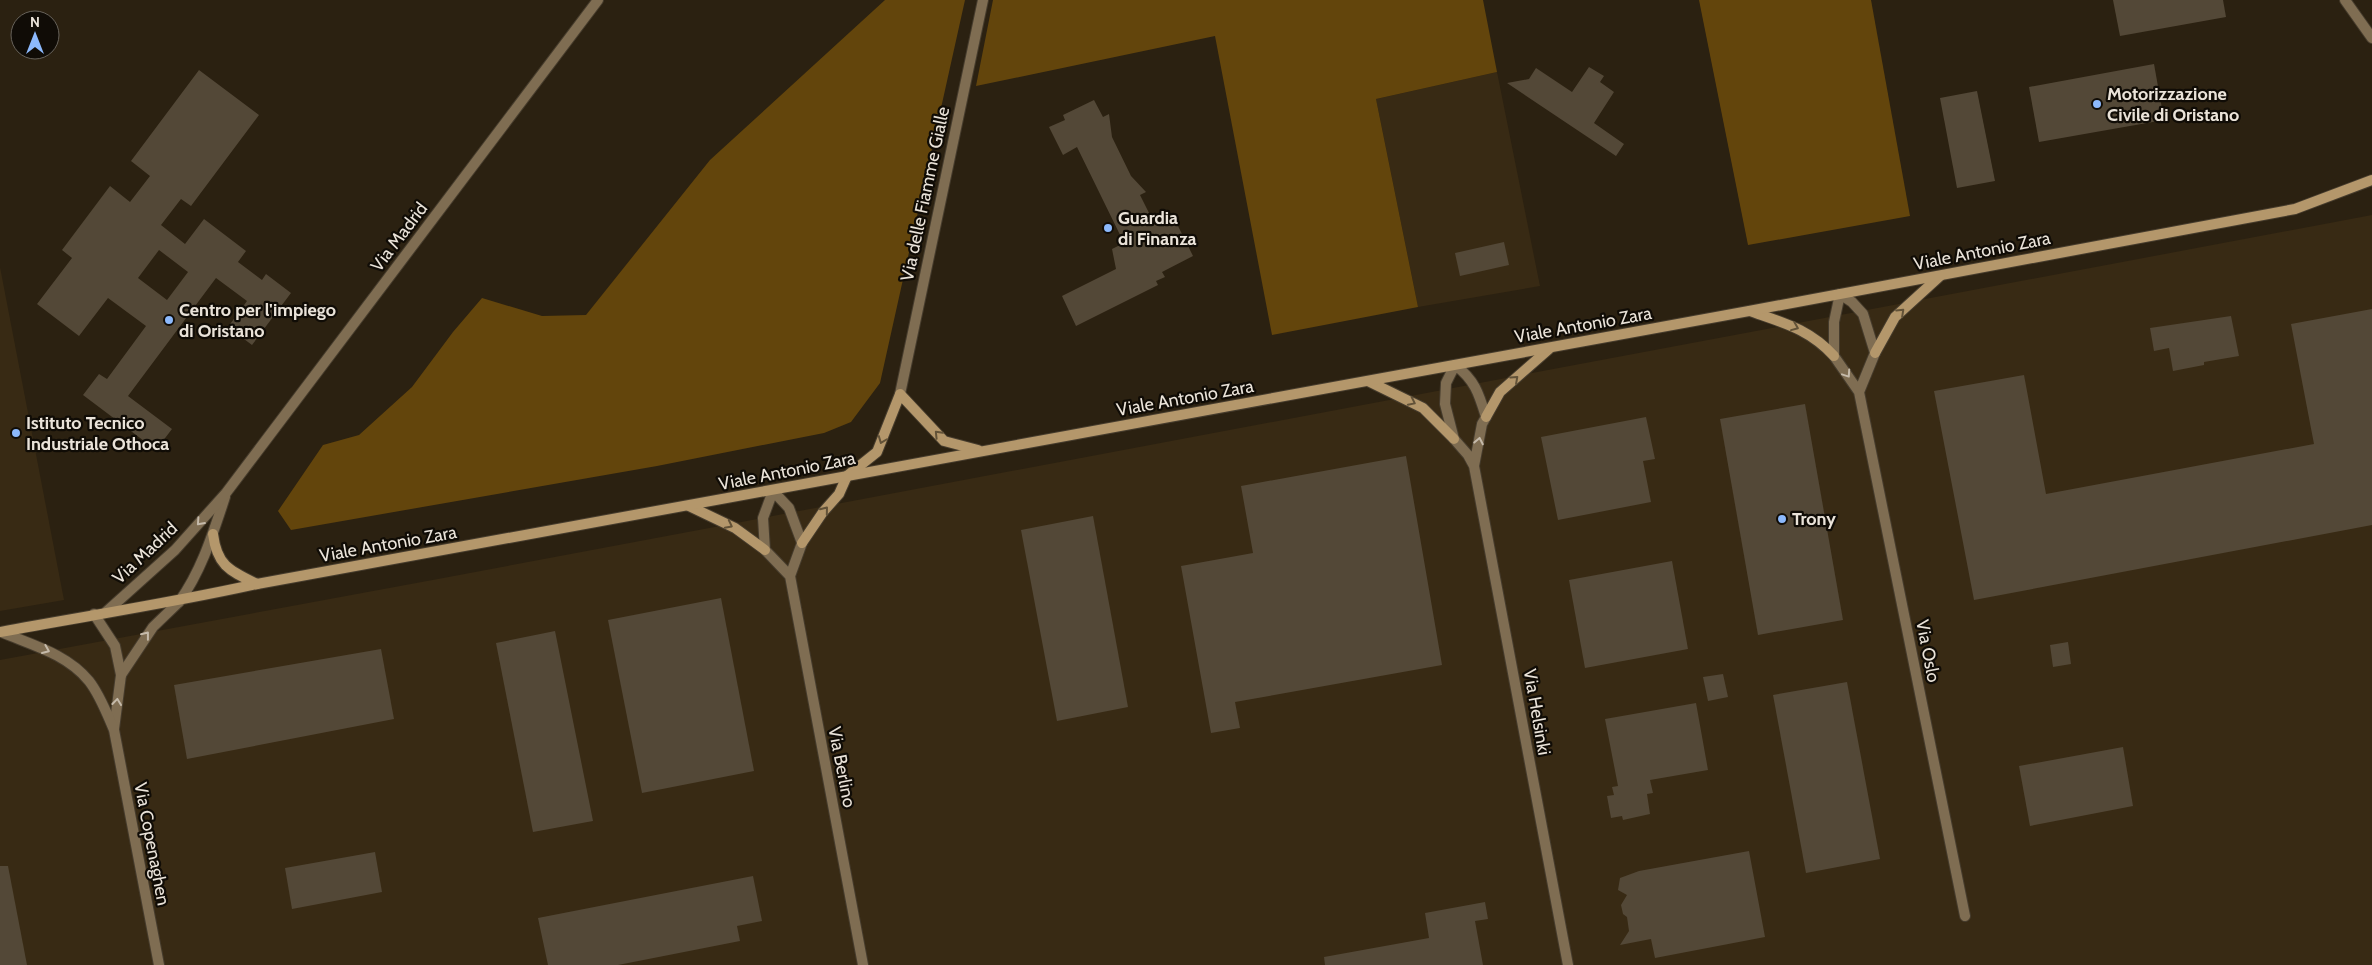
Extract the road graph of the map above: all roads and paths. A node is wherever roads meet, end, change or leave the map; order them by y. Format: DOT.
graph roads {
  1 [pos="598,0"];
  2 [pos="983,0"];
  3 [pos="2345,0"];
  4 [pos="2372,38"];
  5 [pos="2372,180"];
  6 [pos="1941,275"];
  7 [pos="1840,294"];
  8 [pos="1749,311"];
  9 [pos="1550,348"];
  10 [pos="1875,352"];
  11 [pos="1834,356"];
  12 [pos="1455,365"];
  13 [pos="1368,381"];
  14 [pos="1859,392"];
  15 [pos="900,394"];
  16 [pos="1486,417"];
  17 [pos="1454,439"];
  18 [pos="982,451"];
  19 [pos="1474,466"];
  20 [pos="847,476"];
  21 [pos="773,491"];
  22 [pos="226,493"];
  23 [pos="690,506"];
  24 [pos="213,534"];
  25 [pos="802,543"];
  26 [pos="765,550"];
  27 [pos="790,576"];
  28 [pos="257,584"];
  29 [pos="179,602"];
  30 [pos="106,612"];
  31 [pos="94,614"];
  32 [pos="1,632"];
  33 [pos="121,674"];
  34 [pos="114,730"];
  35 [pos="1965,916"];
  36 [pos="159,965"];
  37 [pos="863,965"];
  38 [pos="1568,965"];
  1 -- 22 [label="street, Via Madrid"];
  2 -- 15 [label="street, Via delle Fiamme Gialle"];
  3 -- 4 [label="street"];
  5 -- 6 [label="main road, Viale Antonio Zara"];
  6 -- 7 [label="main road, Viale Antonio Zara"];
  10 -- 6 [label="main road, one-way"];
  7 -- 8 [label="main road, Viale Antonio Zara"];
  7 -- 10 [label="street"];
  7 -- 11 [label="street"];
  8 -- 9 [label="main road, Viale Antonio Zara"];
  8 -- 11 [label="main road, one-way"];
  9 -- 12 [label="main road, Viale Antonio Zara"];
  16 -- 9 [label="main road, one-way"];
  10 -- 14 [label="street"];
  11 -- 14 [label="street, Via Oslo, one-way"];
  12 -- 13 [label="main road, Viale Antonio Zara"];
  12 -- 16 [label="street"];
  12 -- 17 [label="street, Via Helsinki"];
  13 -- 17 [label="main road, one-way"];
  13 -- 18 [label="main road, Viale Antonio Zara"];
  14 -- 35 [label="street, Via Oslo"];
  18 -- 15 [label="main road, one-way"];
  15 -- 20 [label="main road, one-way"];
  19 -- 16 [label="street, Via Helsinki, one-way"];
  17 -- 19 [label="street, Via Helsinki"];
  18 -- 20 [label="main road, Viale Antonio Zara"];
  19 -- 38 [label="street, Via Helsinki"];
  20 -- 21 [label="main road, Viale Antonio Zara"];
  25 -- 20 [label="main road, one-way"];
  21 -- 23 [label="main road, Viale Antonio Zara"];
  21 -- 25 [label="street"];
  21 -- 26 [label="street"];
  22 -- 24 [label="street, Via Madrid"];
  22 -- 30 [label="street, Via Madrid, one-way"];
  23 -- 26 [label="main road, one-way"];
  23 -- 28 [label="main road, Viale Antonio Zara"];
  24 -- 28 [label="main road"];
  24 -- 29 [label="street, Via Madrid"];
  25 -- 27 [label="street"];
  26 -- 27 [label="street"];
  27 -- 37 [label="street, Via Berlino"];
  28 -- 29 [label="main road, Viale Antonio Zara"];
  29 -- 30 [label="main road, Viale Antonio Zara"];
  33 -- 29 [label="street, Via Copenaghen, one-way"];
  30 -- 31 [label="main road, Viale Antonio Zara"];
  31 -- 32 [label="main road, Viale Antonio Zara"];
  31 -- 33 [label="street, Via Copenaghen"];
  32 -- 34 [label="street, Via Copenaghen, one-way"];
  34 -- 33 [label="street, Via Copenaghen, one-way"];
  34 -- 36 [label="street, Via Copenaghen"];
}
